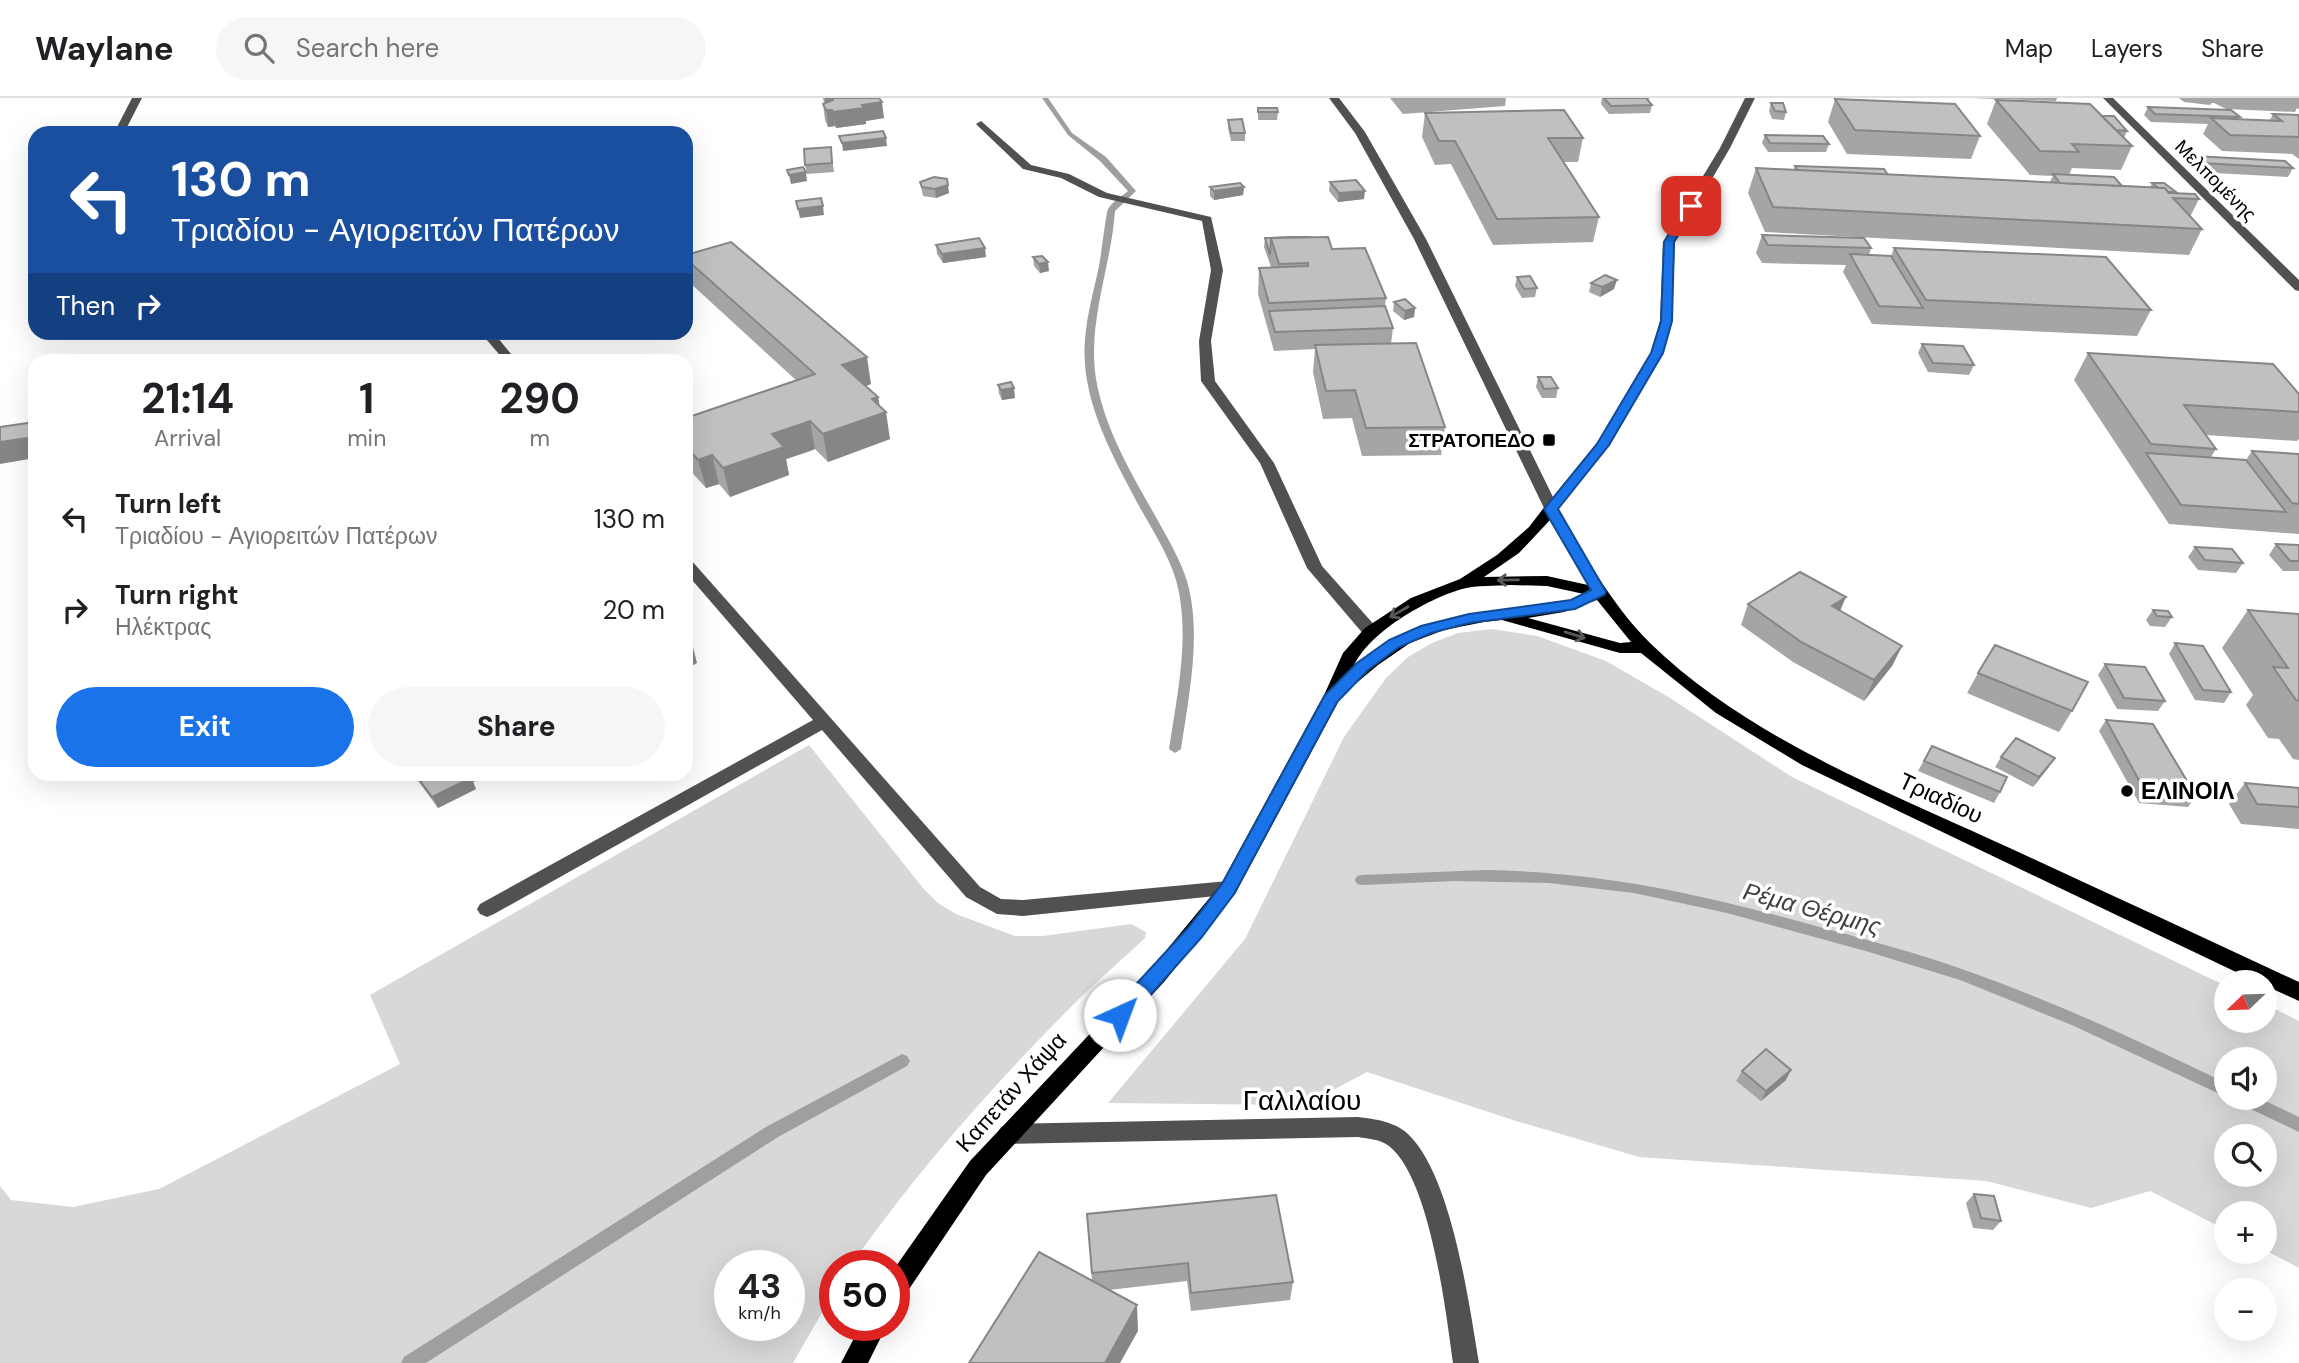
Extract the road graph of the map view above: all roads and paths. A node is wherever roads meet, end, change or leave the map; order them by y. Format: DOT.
graph roads {
  1 [pos="137,98"];
  2 [pos="1334,98"];
  3 [pos="1750,98"];
  4 [pos="2108,98"];
  5 [pos="981,124"];
  6 [pos="123,126"];
  7 [pos="2299,288"];
  8 [pos="493,340"];
  9 [pos="505,354"];
  10 [pos="1551,509"];
  11 [pos="693,571"];
  12 [pos="1460,584"];
  13 [pos="1599,592"];
  14 [pos="1485,617"];
  15 [pos="1371,632"];
  16 [pos="1645,647"];
  17 [pos="1335,693"];
  18 [pos="824,721"];
  19 [pos="1228,889"];
  20 [pos="487,909"];
  21 [pos="2299,992"];
  22 [pos="1009,1134"];
  23 [pos="910,1267"];
  24 [pos="866,1341"];
  25 [pos="854,1363"];
  26 [pos="1466,1363"];
  1 -- 6 [label="street"];
  2 -- 10 [label="street"];
  3 -- 10 [label="street"];
  4 -- 7 [label="street, Μελπομένης"];
  5 -- 15 [label="street"];
  8 -- 9 [label="street"];
  10 -- 12 [label="main road"];
  10 -- 13 [label="main road, Τριαδίου"];
  11 -- 18 [label="street"];
  13 -- 12 [label="main road, Καπετάν Χάψα, one-way"];
  12 -- 15 [label="main road, Καπετάν Χάψα, one-way"];
  13 -- 14 [label="main road, Καπετάν Χάψα"];
  13 -- 16 [label="main road, Τριαδίου"];
  14 -- 16 [label="main road, one-way"];
  14 -- 17 [label="main road, Καπετάν Χάψα"];
  15 -- 17 [label="main road, Καπετάν Χάψα"];
  16 -- 21 [label="main road, Τριαδίου"];
  17 -- 19 [label="main road, Καπετάν Χάψα"];
  18 -- 19 [label="street"];
  18 -- 20 [label="street"];
  19 -- 22 [label="main road, Καπετάν Χάψα"];
  22 -- 23 [label="main road, Καπετάν Χάψα"];
  22 -- 26 [label="street, Γαλιλαίου"];
  24 -- 25 [label="main road"];
}
